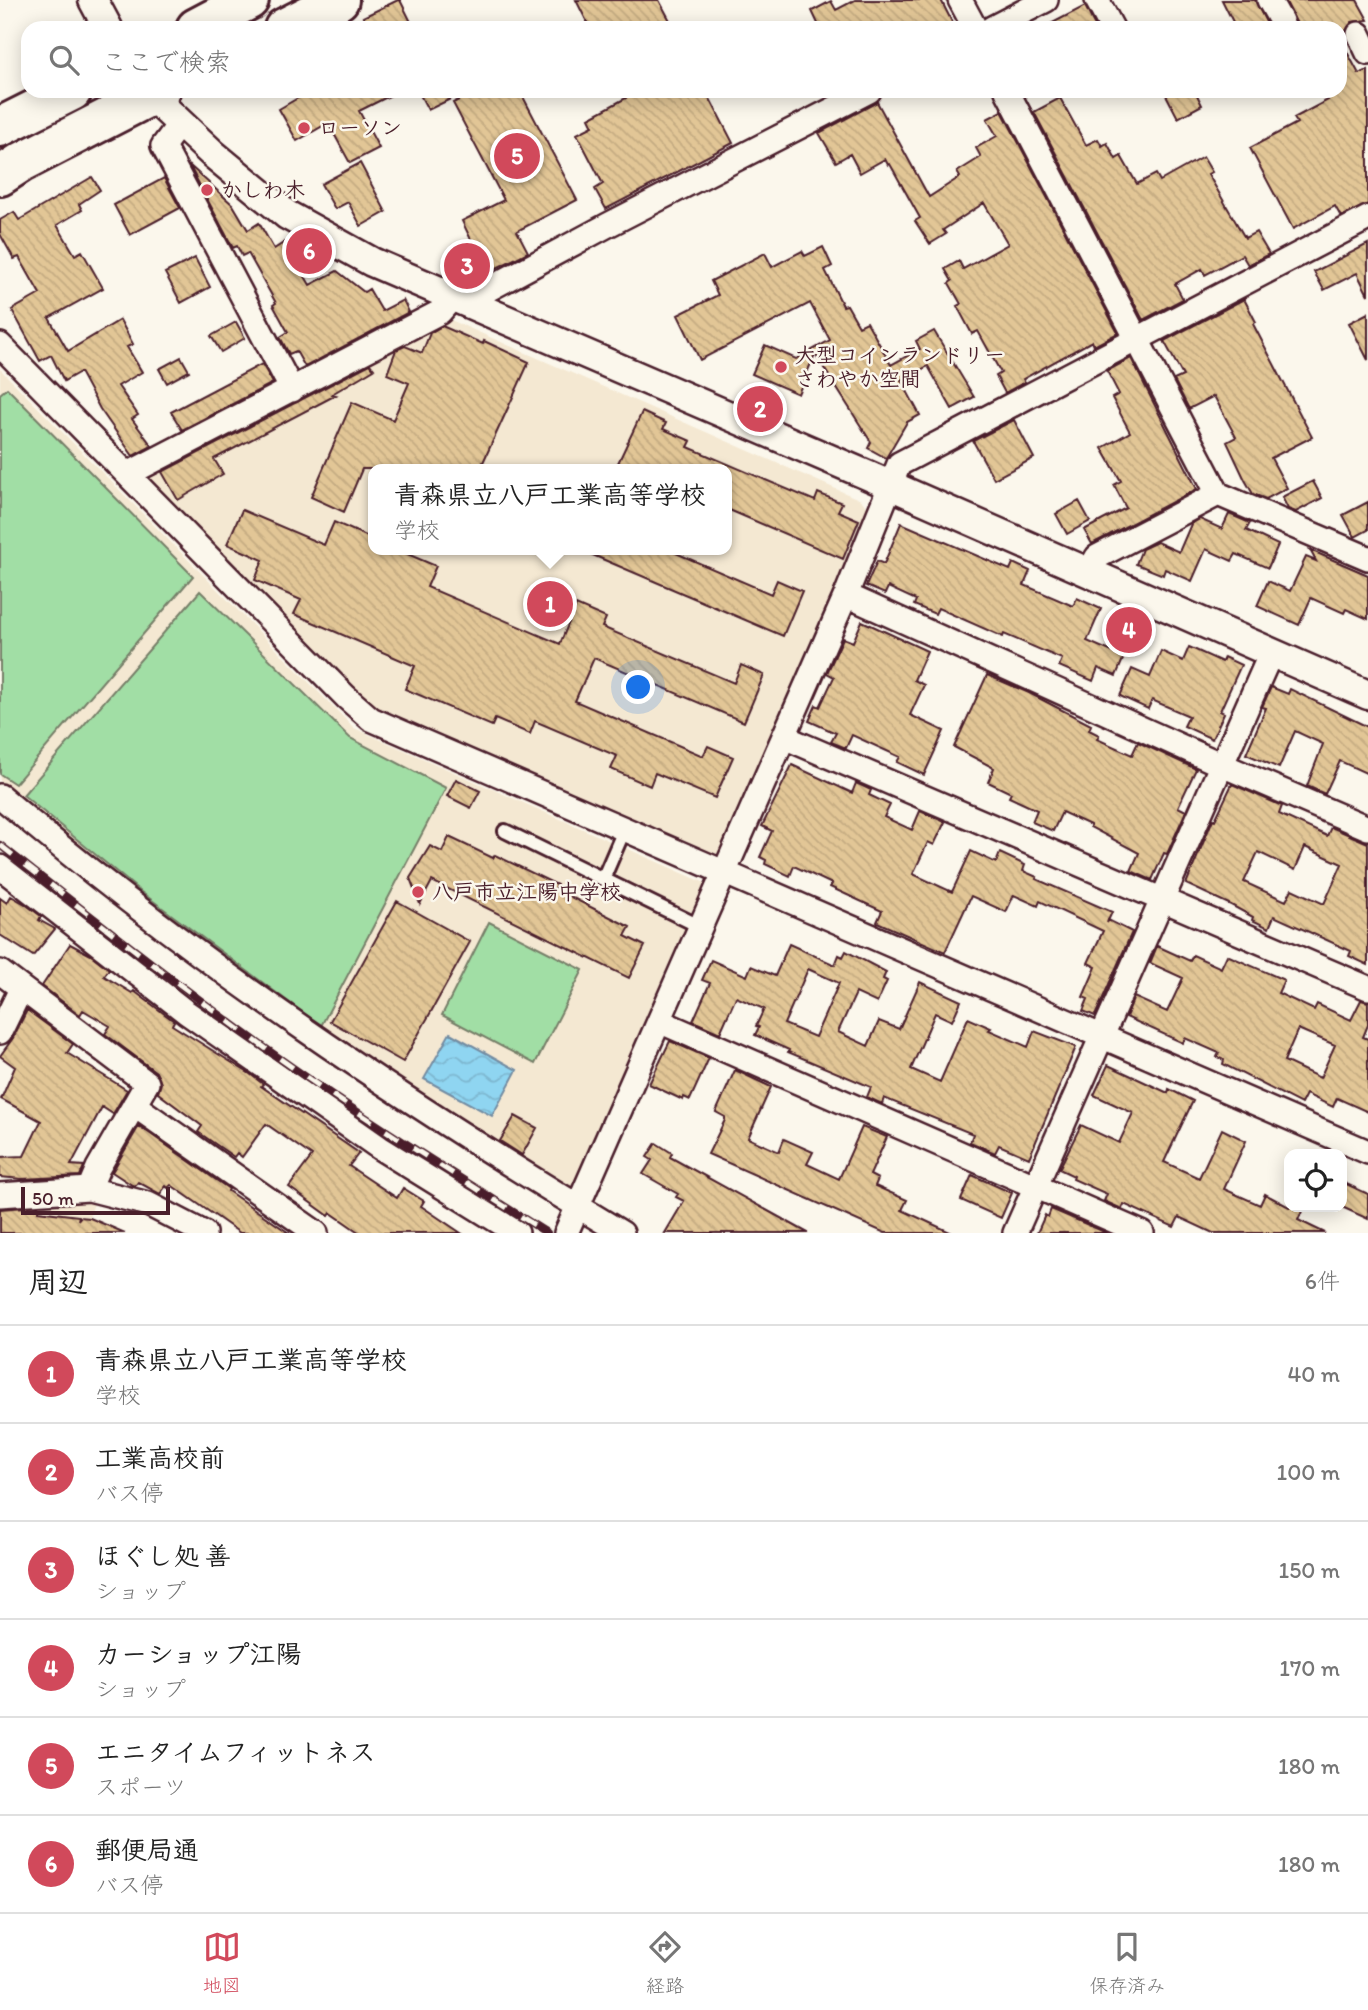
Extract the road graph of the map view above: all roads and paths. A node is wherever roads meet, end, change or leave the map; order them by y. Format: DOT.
graph roads {
  1 [pos="93,0"];
  2 [pos="249,0"];
  3 [pos="339,0"];
  4 [pos="960,0"];
  5 [pos="1046,0"];
  6 [pos="1097,0"];
  7 [pos="1269,0"];
  8 [pos="104,21"];
  9 [pos="209,21"];
  10 [pos="298,21"];
  11 [pos="971,21"];
  12 [pos="1006,21"];
  13 [pos="1108,21"];
  14 [pos="1281,21"];
  15 [pos="58,98"];
  16 [pos="143,98"];
  17 [pos="157,98"];
  18 [pos="855,98"];
  19 [pos="1011,98"];
  20 [pos="180,123"];
  21 [pos="0,127"];
  22 [pos="0,176"];
  23 [pos="1368,218"];
  24 [pos="465,301"];
  25 [pos="1136,340"];
  26 [pos="0,345"];
  27 [pos="292,390"];
  28 [pos="128,474"];
  29 [pos="891,485"];
  30 [pos="1217,494"];
  31 [pos="1368,558"];
  32 [pos="1088,573"];
  33 [pos="846,595"];
  34 [pos="1271,653"];
  35 [pos="1368,695"];
  36 [pos="784,737"];
  37 [pos="1222,765"];
  38 [pos="0,796"];
  39 [pos="625,828"];
  40 [pos="1368,828"];
  41 [pos="505,831"];
  42 [pos="0,867"];
  43 [pos="726,871"];
  44 [pos="603,879"];
  45 [pos="1163,899"];
  46 [pos="701,927"];
  47 [pos="0,972"];
  48 [pos="1368,988"];
  49 [pos="21,989"];
  50 [pos="659,1021"];
  51 [pos="0,1032"];
  52 [pos="1104,1037"];
  53 [pos="134,1105"];
  54 [pos="1368,1152"];
  55 [pos="1035,1185"];
  56 [pos="89,1189"];
  57 [pos="0,1195"];
  58 [pos="578,1207"];
  59 [pos="204,1233"];
  60 [pos="316,1233"];
  61 [pos="517,1233"];
  62 [pos="566,1233"];
  63 [pos="622,1233"];
  64 [pos="1015,1233"];
  65 [pos="1142,1233"];
  1 -- 8 [label="street"];
  2 -- 9 [label="highway"];
  3 -- 10 [label="highway"];
  4 -- 11 [label="street"];
  5 -- 12 [label="street"];
  6 -- 13 [label="street"];
  7 -- 14 [label="street"];
  15 -- 21 [label="highway"];
  16 -- 22 [label="highway"];
  17 -- 20 [label="street"];
  18 -- 24 [label="street"];
  19 -- 25 [label="street"];
  20 -- 24 [label="street"];
  20 -- 27 [label="street"];
  23 -- 25 [label="street"];
  24 -- 27 [label="street"];
  24 -- 29 [label="street"];
  25 -- 29 [label="street"];
  25 -- 30 [label="street"];
  26 -- 28 [label="street"];
  27 -- 28 [label="street"];
  28 -- 39 [label="street"];
  29 -- 32 [label="street"];
  29 -- 33 [label="street"];
  30 -- 31 [label="street"];
  30 -- 32 [label="street"];
  32 -- 34 [label="street"];
  33 -- 36 [label="street"];
  33 -- 37 [label="street"];
  34 -- 35 [label="street"];
  34 -- 37 [label="street"];
  36 -- 43 [label="street"];
  36 -- 45 [label="street"];
  37 -- 40 [label="street"];
  37 -- 45 [label="street"];
  38 -- 58 [label="street"];
  39 -- 43 [label="street"];
  39 -- 44 [label="lane"];
  41 -- 44 [label="lane"];
  42 -- 61 [label="street"];
  43 -- 46 [label="street"];
  43 -- 52 [label="street"];
  44 -- 46 [label="lane"];
  45 -- 48 [label="street"];
  45 -- 52 [label="street"];
  46 -- 50 [label="street"];
  47 -- 49 [label="street"];
  49 -- 51 [label="street"];
  49 -- 53 [label="street"];
  50 -- 55 [label="street"];
  50 -- 58 [label="street"];
  52 -- 54 [label="street"];
  52 -- 55 [label="street"];
  53 -- 56 [label="street"];
  53 -- 60 [label="street"];
  55 -- 64 [label="street"];
  55 -- 65 [label="street"];
  56 -- 57 [label="street"];
  56 -- 59 [label="street"];
  58 -- 62 [label="street"];
  58 -- 63 [label="street"];
}
